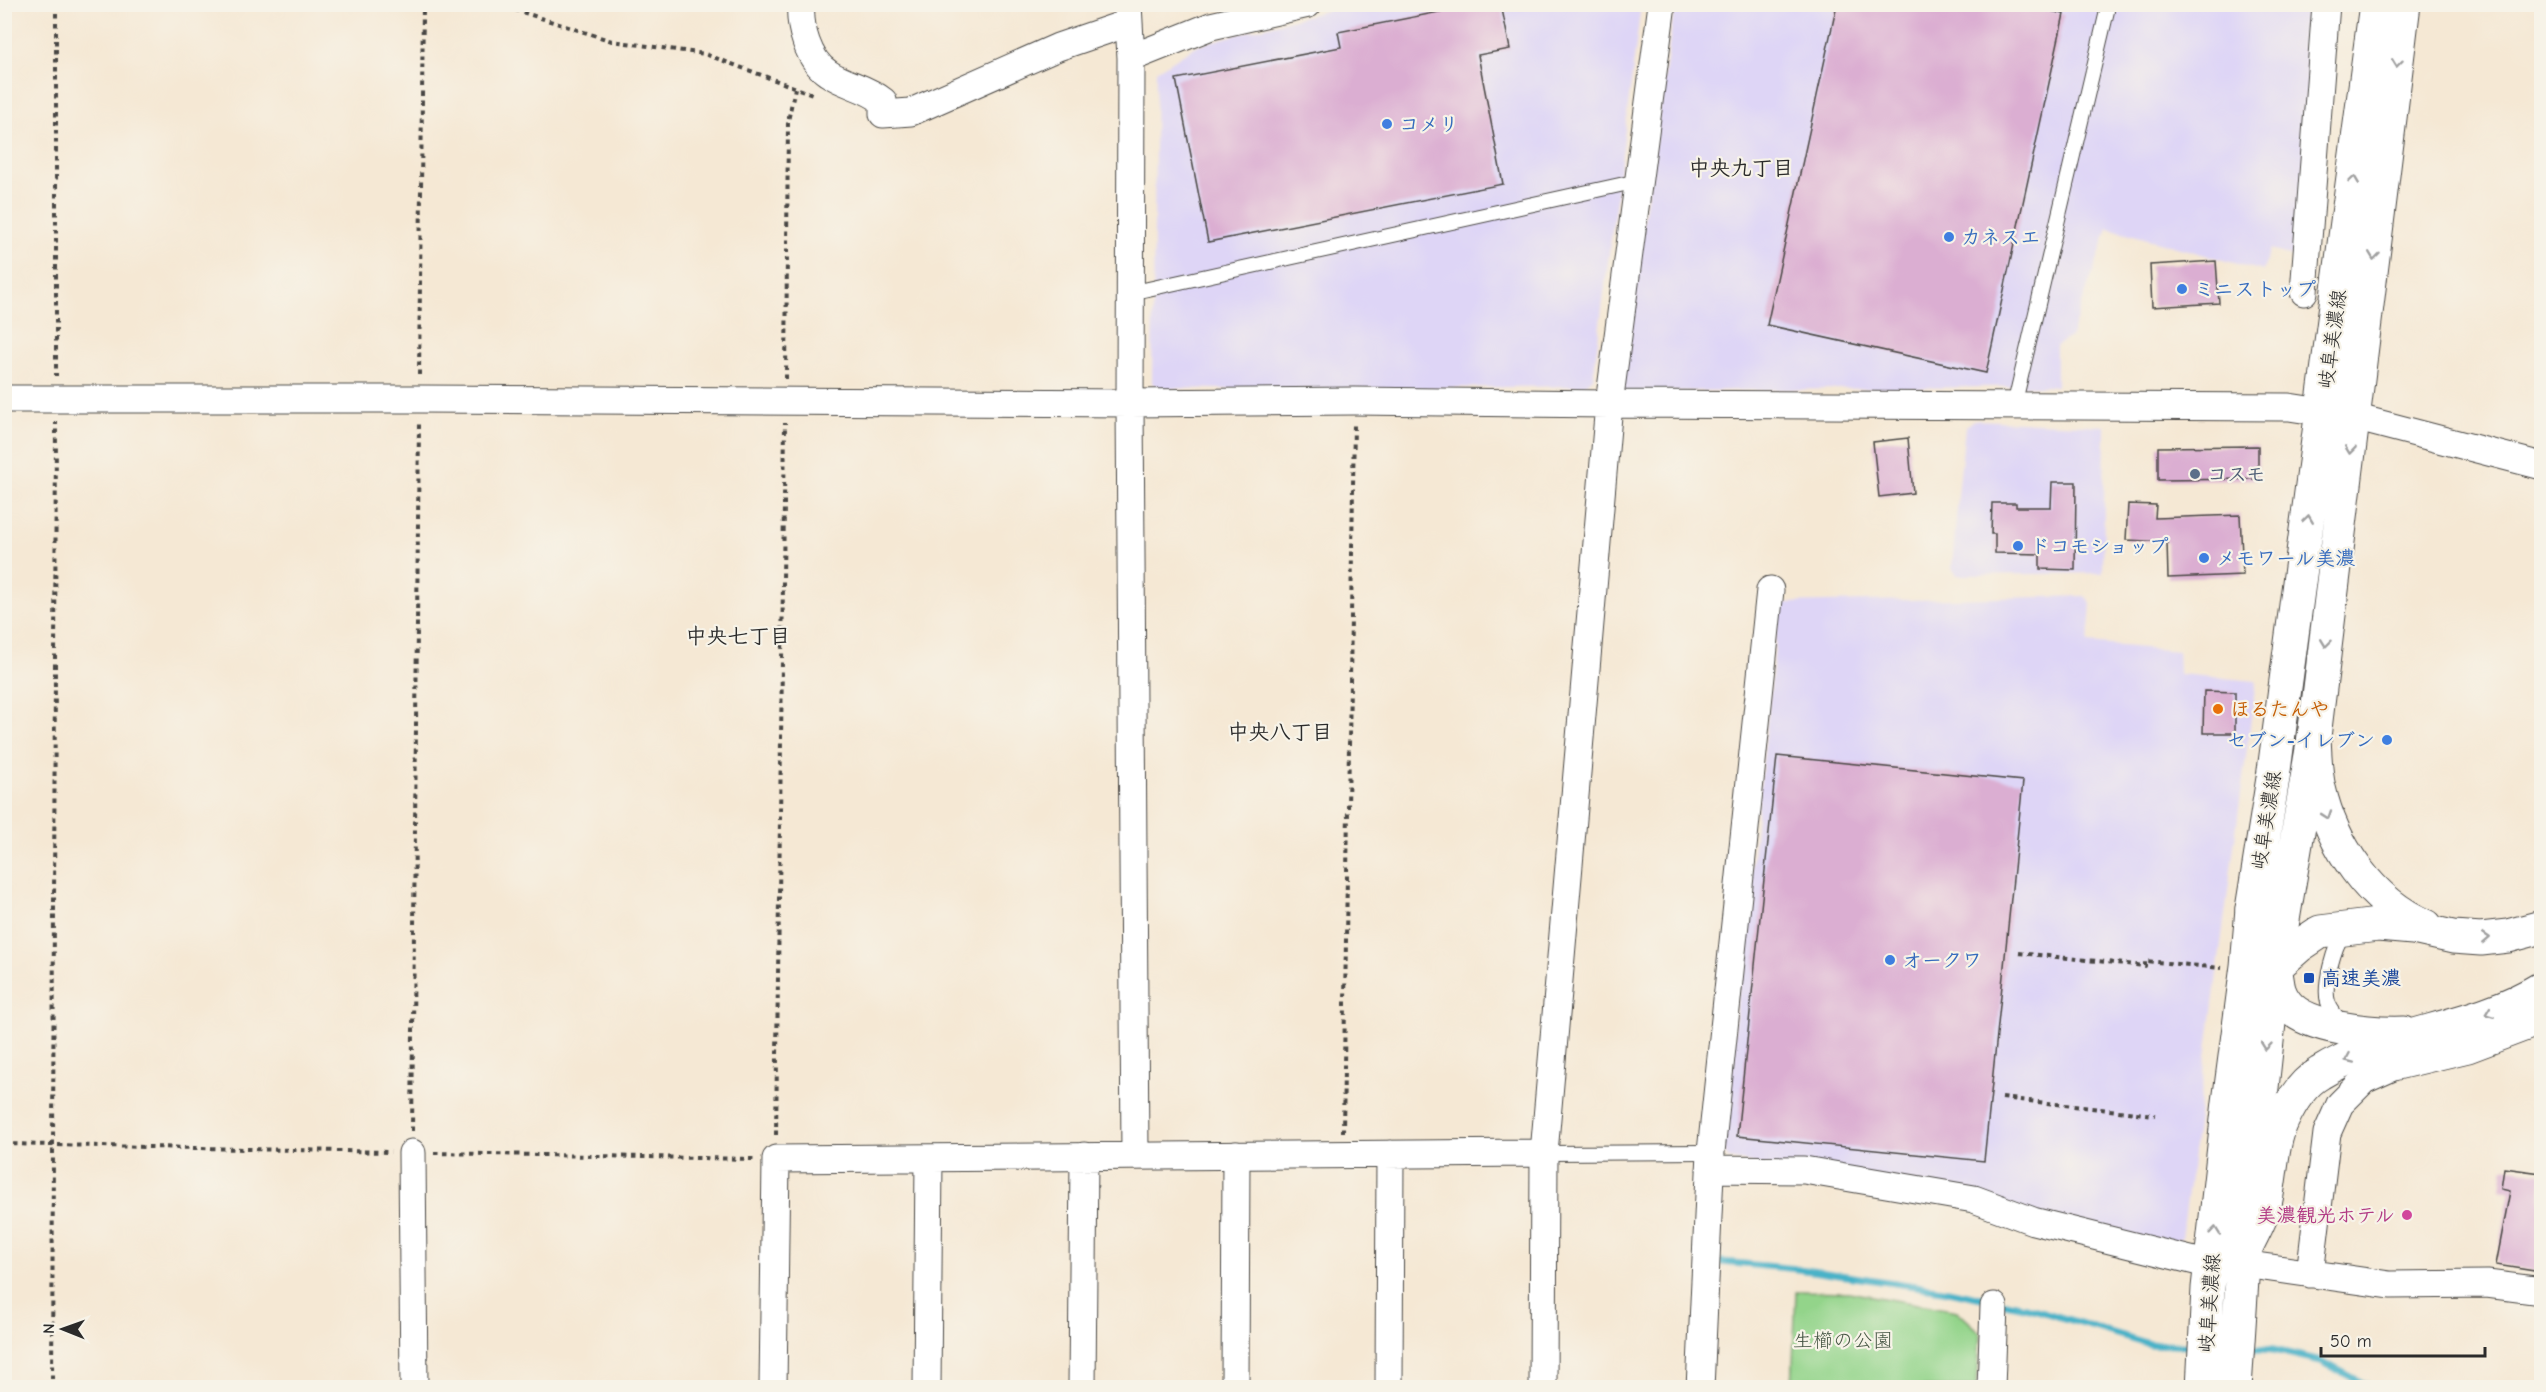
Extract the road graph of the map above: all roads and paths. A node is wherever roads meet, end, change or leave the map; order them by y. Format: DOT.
graph roads {
  1 [pos="56,4"];
  2 [pos="423,4"];
  3 [pos="497,4"];
  4 [pos="801,4"];
  5 [pos="1308,4"];
  6 [pos="1662,4"];
  7 [pos="2326,4"];
  8 [pos="2376,4"];
  9 [pos="2404,4"];
  10 [pos="2107,11"];
  11 [pos="1128,14"];
  12 [pos="1131,58"];
  13 [pos="795,88"];
  14 [pos="816,95"];
  15 [pos="1638,181"];
  16 [pos="2304,292"];
  17 [pos="1130,293"];
  18 [pos="4,399"];
  19 [pos="419,399"];
  20 [pos="57,400"];
  21 [pos="1354,400"];
  22 [pos="786,401"];
  23 [pos="1130,404"];
  24 [pos="1609,404"];
  25 [pos="2014,406"];
  26 [pos="2322,412"];
  27 [pos="2354,417"];
  28 [pos="2541,466"];
  29 [pos="1770,590"];
  30 [pos="2314,737"];
  31 [pos="2252,909"];
  32 [pos="2541,927"];
  33 [pos="2346,930"];
  34 [pos="2453,937"];
  35 [pos="2019,953"];
  36 [pos="2275,967"];
  37 [pos="2226,968"];
  38 [pos="2541,988"];
  39 [pos="2541,1021"];
  40 [pos="2343,1028"];
  41 [pos="2424,1033"];
  42 [pos="2238,1041"];
  43 [pos="2002,1098"];
  44 [pos="2155,1115"];
  45 [pos="4,1144"];
  46 [pos="53,1144"];
  47 [pos="412,1153"];
  48 [pos="1544,1153"];
  49 [pos="1343,1154"];
  50 [pos="1390,1154"];
  51 [pos="1236,1155"];
  52 [pos="1084,1156"];
  53 [pos="1135,1156"];
  54 [pos="929,1158"];
  55 [pos="776,1159"];
  56 [pos="1711,1160"];
  57 [pos="2244,1257"];
  58 [pos="2211,1264"];
  59 [pos="2310,1274"];
  60 [pos="2541,1291"];
  61 [pos="1994,1306"];
  62 [pos="2205,1360"];
  63 [pos="2237,1361"];
  64 [pos="52,1388"];
  65 [pos="414,1388"];
  66 [pos="772,1388"];
  67 [pos="927,1388"];
  68 [pos="1082,1388"];
  69 [pos="1235,1388"];
  70 [pos="1389,1388"];
  71 [pos="1543,1388"];
  72 [pos="1700,1388"];
  73 [pos="1991,1388"];
  1 -- 20 [label="path"];
  2 -- 19 [label="path"];
  3 -- 13 [label="path"];
  4 -- 11 [label="street"];
  5 -- 12 [label="street"];
  6 -- 15 [label="street"];
  7 -- 16 [label="street"];
  26 -- 8 [label="main road, 岐阜美濃線, one-way"];
  9 -- 27 [label="main road, 岐阜美濃線, one-way"];
  10 -- 25 [label="lane"];
  11 -- 12 [label="street"];
  12 -- 17 [label="street"];
  13 -- 14 [label="path"];
  13 -- 22 [label="path"];
  15 -- 17 [label="lane"];
  15 -- 24 [label="street"];
  17 -- 23 [label="street"];
  18 -- 20 [label="street"];
  19 -- 20 [label="street"];
  19 -- 22 [label="street"];
  19 -- 47 [label="path"];
  20 -- 46 [label="path"];
  21 -- 23 [label="street"];
  21 -- 24 [label="street"];
  21 -- 49 [label="path"];
  22 -- 23 [label="street"];
  22 -- 55 [label="path"];
  23 -- 53 [label="street"];
  24 -- 25 [label="street"];
  24 -- 48 [label="street"];
  25 -- 26 [label="street"];
  26 -- 27 [label="street"];
  31 -- 26 [label="main road, 岐阜美濃線, one-way"];
  27 -- 28 [label="street"];
  27 -- 30 [label="main road, 岐阜美濃線, one-way"];
  29 -- 56 [label="street"];
  30 -- 34 [label="main road, one-way"];
  30 -- 36 [label="main road, 岐阜美濃線"];
  31 -- 36 [label="main road"];
  31 -- 42 [label="main road, 岐阜美濃線"];
  34 -- 32 [label="main road, one-way"];
  33 -- 34 [label="main road"];
  33 -- 36 [label="main road"];
  33 -- 40 [label="lane"];
  35 -- 37 [label="path"];
  36 -- 40 [label="main road"];
  36 -- 42 [label="main road"];
  36 -- 57 [label="main road, 岐阜美濃線, one-way"];
  38 -- 41 [label="main road, one-way"];
  39 -- 59 [label="street"];
  40 -- 41 [label="main road"];
  41 -- 57 [label="main road, one-way"];
  58 -- 42 [label="main road, 岐阜美濃線, one-way"];
  43 -- 44 [label="path"];
  45 -- 46 [label="path"];
  46 -- 47 [label="path"];
  46 -- 64 [label="path"];
  47 -- 55 [label="path"];
  47 -- 65 [label="street"];
  48 -- 50 [label="street"];
  48 -- 56 [label="lane"];
  48 -- 71 [label="street"];
  49 -- 50 [label="street"];
  49 -- 51 [label="street"];
  50 -- 70 [label="street"];
  51 -- 53 [label="street"];
  51 -- 69 [label="street"];
  52 -- 53 [label="street"];
  52 -- 54 [label="street"];
  52 -- 68 [label="street"];
  54 -- 55 [label="street"];
  54 -- 67 [label="street"];
  55 -- 66 [label="street"];
  56 -- 58 [label="street"];
  56 -- 72 [label="street"];
  57 -- 59 [label="street"];
  57 -- 63 [label="main road, 岐阜美濃線"];
  58 -- 62 [label="main road, 岐阜美濃線"];
  59 -- 60 [label="street"];
  61 -- 73 [label="street"];
}
